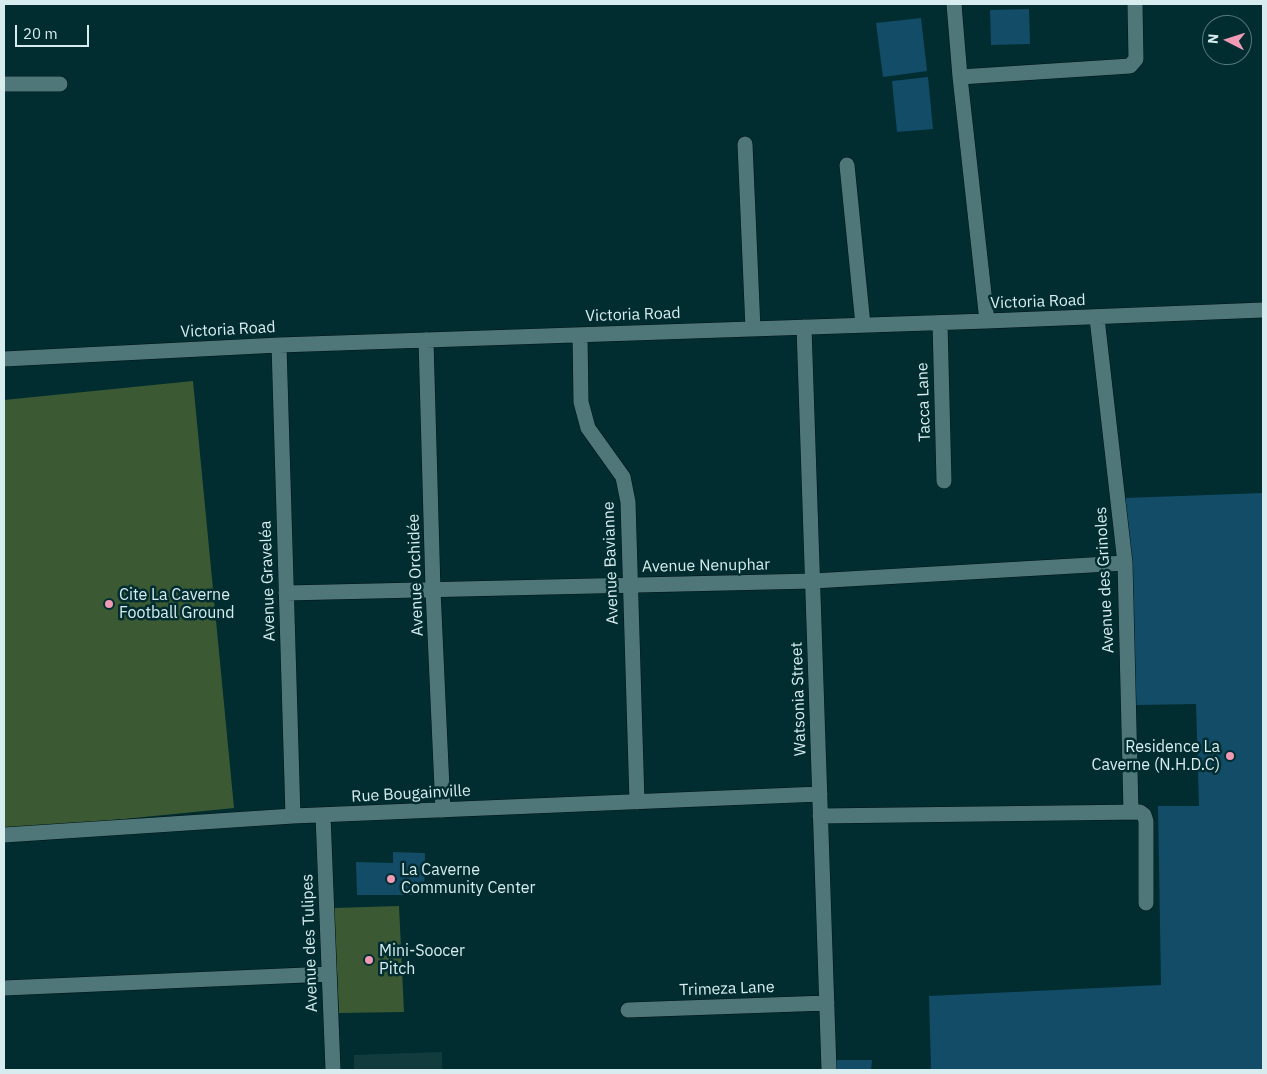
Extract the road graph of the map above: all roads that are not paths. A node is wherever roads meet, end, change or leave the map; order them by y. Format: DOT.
graph roads {
  1 [pos="954,4"];
  2 [pos="1135,4"];
  3 [pos="960,77"];
  4 [pos="4,84"];
  5 [pos="60,84"];
  6 [pos="745,144"];
  7 [pos="847,165"];
  8 [pos="1263,310"];
  9 [pos="1098,318"];
  10 [pos="987,322"];
  11 [pos="940,323"];
  12 [pos="862,325"];
  13 [pos="804,327"];
  14 [pos="754,329"];
  15 [pos="580,335"];
  16 [pos="426,340"];
  17 [pos="279,345"];
  18 [pos="4,359"];
  19 [pos="944,481"];
  20 [pos="1125,563"];
  21 [pos="813,581"];
  22 [pos="631,585"];
  23 [pos="433,590"];
  24 [pos="286,594"];
  25 [pos="820,794"];
  26 [pos="637,802"];
  27 [pos="443,810"];
  28 [pos="1131,811"];
  29 [pos="323,815"];
  30 [pos="293,816"];
  31 [pos="820,816"];
  32 [pos="4,835"];
  33 [pos="1146,903"];
  34 [pos="329,974"];
  35 [pos="4,988"];
  36 [pos="827,1003"];
  37 [pos="628,1010"];
  38 [pos="333,1070"];
  39 [pos="829,1070"];
  1 -- 3 [label="street"];
  2 -- 3 [label="street"];
  3 -- 10 [label="street"];
  4 -- 5 [label="street"];
  6 -- 14 [label="street"];
  7 -- 12 [label="street"];
  8 -- 9 [label="street, Victoria Road"];
  9 -- 10 [label="street, Victoria Road"];
  9 -- 20 [label="street, Avenue des Grinoles"];
  10 -- 11 [label="street, Victoria Road"];
  11 -- 12 [label="street, Victoria Road"];
  11 -- 19 [label="street, Tacca Lane"];
  12 -- 13 [label="street, Victoria Road"];
  13 -- 14 [label="street, Victoria Road"];
  13 -- 21 [label="street, Watsonia Street"];
  14 -- 15 [label="street, Victoria Road"];
  15 -- 16 [label="street, Victoria Road"];
  15 -- 22 [label="street, Avenue Bavianne"];
  16 -- 17 [label="street, Victoria Road"];
  16 -- 23 [label="street, Avenue Orchidée"];
  17 -- 18 [label="street, Victoria Road"];
  17 -- 24 [label="street, Avenue Graveléa"];
  20 -- 21 [label="street, Avenue Nenuphar"];
  20 -- 28 [label="street, Avenue des Grinoles"];
  21 -- 22 [label="street, Avenue Nenuphar"];
  21 -- 25 [label="street, Watsonia Street"];
  22 -- 23 [label="street, Avenue Nenuphar"];
  22 -- 26 [label="street, Avenue Bavianne"];
  23 -- 24 [label="street, Avenue Nenuphar"];
  23 -- 27 [label="street, Avenue Orchidée"];
  24 -- 30 [label="street, Avenue Graveléa"];
  25 -- 26 [label="street, Rue Bougainville"];
  25 -- 31 [label="street, Watsonia Street"];
  26 -- 27 [label="street, Rue Bougainville"];
  27 -- 29 [label="street, Rue Bougainville"];
  28 -- 31 [label="street"];
  28 -- 33 [label="street"];
  29 -- 30 [label="street, Rue Bougainville"];
  29 -- 34 [label="street, Avenue des Tulipes"];
  30 -- 32 [label="street, Rue Bougainville"];
  31 -- 36 [label="street, Watsonia Street"];
  34 -- 35 [label="street"];
  34 -- 38 [label="street, Avenue des Tulipes"];
  36 -- 37 [label="street, Trimeza Lane"];
  36 -- 39 [label="street, Watsonia Street"];
}
